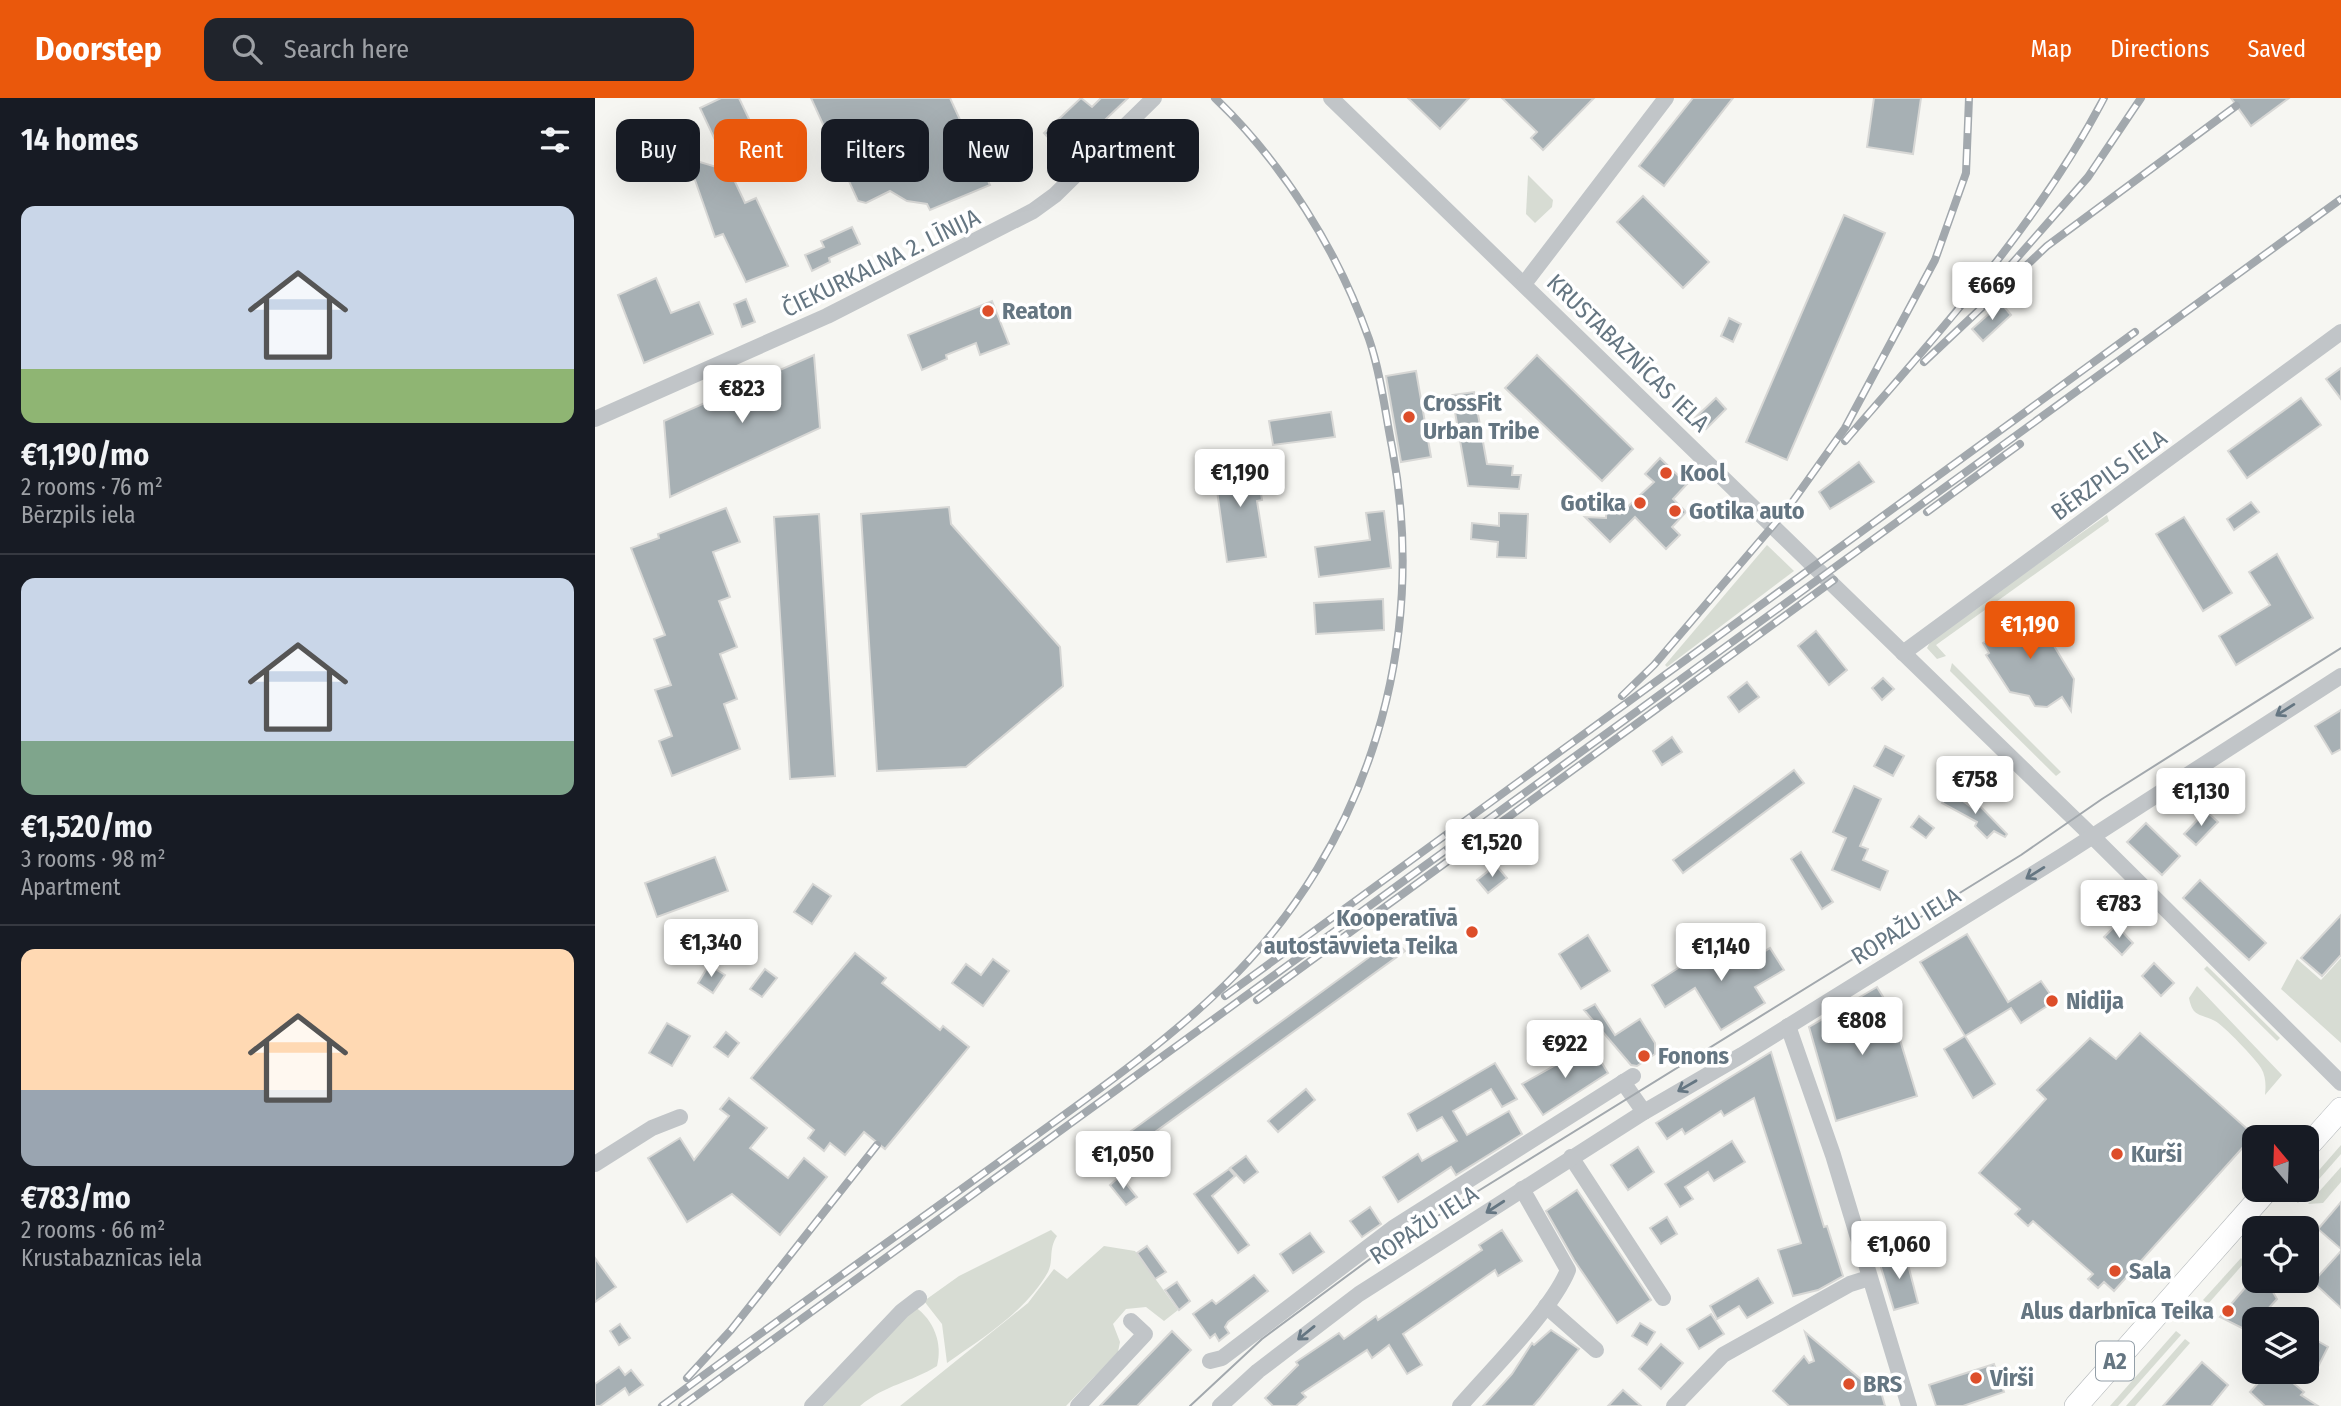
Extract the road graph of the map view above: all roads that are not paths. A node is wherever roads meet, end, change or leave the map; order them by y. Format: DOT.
graph roads {
  1 [pos="1154,98"];
  2 [pos="1331,98"];
  3 [pos="1666,98"];
  4 [pos="1524,284"];
  5 [pos="2341,332"];
  6 [pos="595,419"];
  7 [pos="1903,653"];
  8 [pos="2341,676"];
  9 [pos="2091,835"];
  10 [pos="1788,1026"];
  11 [pos="2341,1083"];
  12 [pos="2341,1109"];
  13 [pos="1644,1112"];
  14 [pos="680,1117"];
  15 [pos="2319,1134"];
  16 [pos="1571,1157"];
  17 [pos="595,1164"];
  18 [pos="1521,1189"];
  19 [pos="2256,1202"];
  20 [pos="1869,1278"];
  21 [pos="919,1298"];
  22 [pos="1663,1298"];
  23 [pos="1546,1306"];
  24 [pos="1131,1321"];
  25 [pos="1596,1350"];
  26 [pos="1210,1361"];
  27 [pos="812,1406"];
  28 [pos="1078,1406"];
  29 [pos="1220,1406"];
  30 [pos="1460,1406"];
  31 [pos="1674,1406"];
  32 [pos="1909,1406"];
  33 [pos="2076,1406"];
  1 -- 6 [label="street, ČIEKURKALNA 2. LĪNIJA"];
  2 -- 4 [label="street, KRUSTABAZNĪCAS IELA"];
  3 -- 4 [label="street"];
  4 -- 7 [label="street, KRUSTABAZNĪCAS IELA"];
  5 -- 7 [label="street, BĒRZPILS IELA"];
  7 -- 9 [label="street, KRUSTABAZNĪCAS IELA"];
  8 -- 9 [label="street, ROPAŽU IELA, one-way"];
  9 -- 10 [label="street, ROPAŽU IELA, one-way"];
  9 -- 11 [label="street, KRUSTABAZNĪCAS IELA"];
  10 -- 13 [label="street, ROPAŽU IELA, one-way"];
  10 -- 20 [label="street"];
  12 -- 15 [label="highway"];
  13 -- 16 [label="street, ROPAŽU IELA"];
  13 -- 26 [label="street, ROPAŽU IELA"];
  14 -- 17 [label="street"];
  16 -- 18 [label="street, ROPAŽU IELA"];
  16 -- 22 [label="street"];
  18 -- 23 [label="street"];
  18 -- 29 [label="street, ROPAŽU IELA, one-way"];
  19 -- 33 [label="highway, A2"];
  20 -- 31 [label="street"];
  20 -- 32 [label="street"];
  21 -- 27 [label="street"];
  23 -- 25 [label="street"];
  23 -- 30 [label="street"];
  24 -- 28 [label="street"];
}
